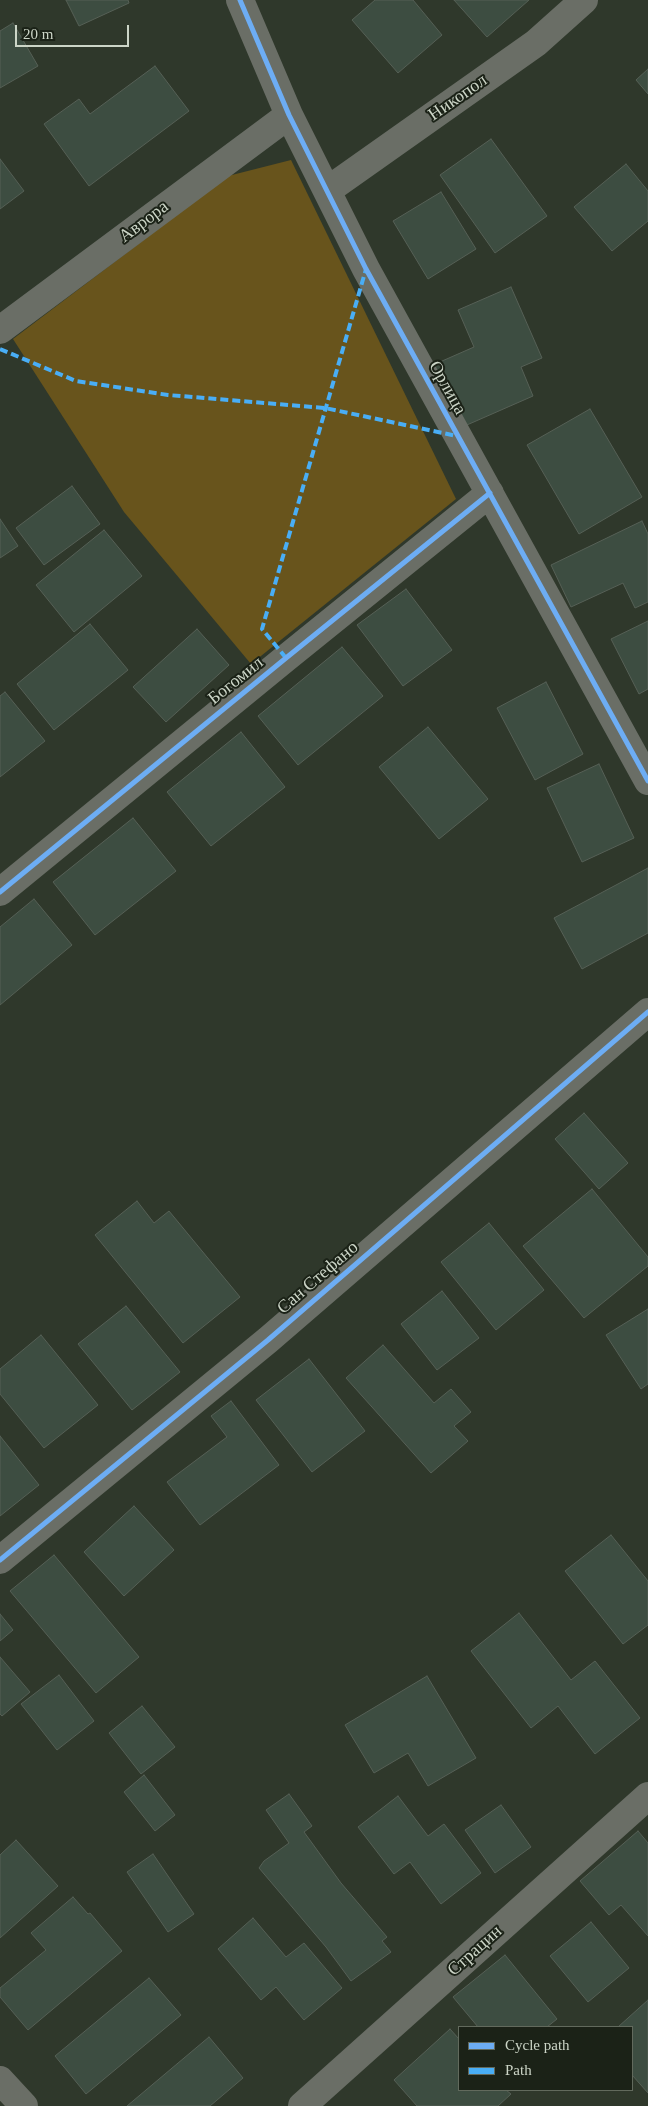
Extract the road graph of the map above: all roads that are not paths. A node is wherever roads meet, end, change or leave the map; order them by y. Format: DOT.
graph roads {
  1 [pos="240,0"];
  2 [pos="584,0"];
  3 [pos="289,115"];
  4 [pos="328,190"];
  5 [pos="0,330"];
  6 [pos="490,493"];
  7 [pos="648,781"];
  8 [pos="0,892"];
  9 [pos="648,1012"];
  10 [pos="0,1560"];
  11 [pos="648,1796"];
  12 [pos="0,2080"];
  13 [pos="24,2106"];
  14 [pos="302,2106"];
  1 -- 3 [label="street, Орлица"];
  2 -- 4 [label="street, Никопол"];
  3 -- 4 [label="street, Орлица"];
  3 -- 5 [label="street, Аврора"];
  4 -- 6 [label="street, Орлица"];
  6 -- 7 [label="street, Орлица"];
  6 -- 8 [label="street, Богомил"];
  9 -- 10 [label="street, Сан Стефано"];
  11 -- 14 [label="street, Страцин"];
  12 -- 13 [label="street"];
}
